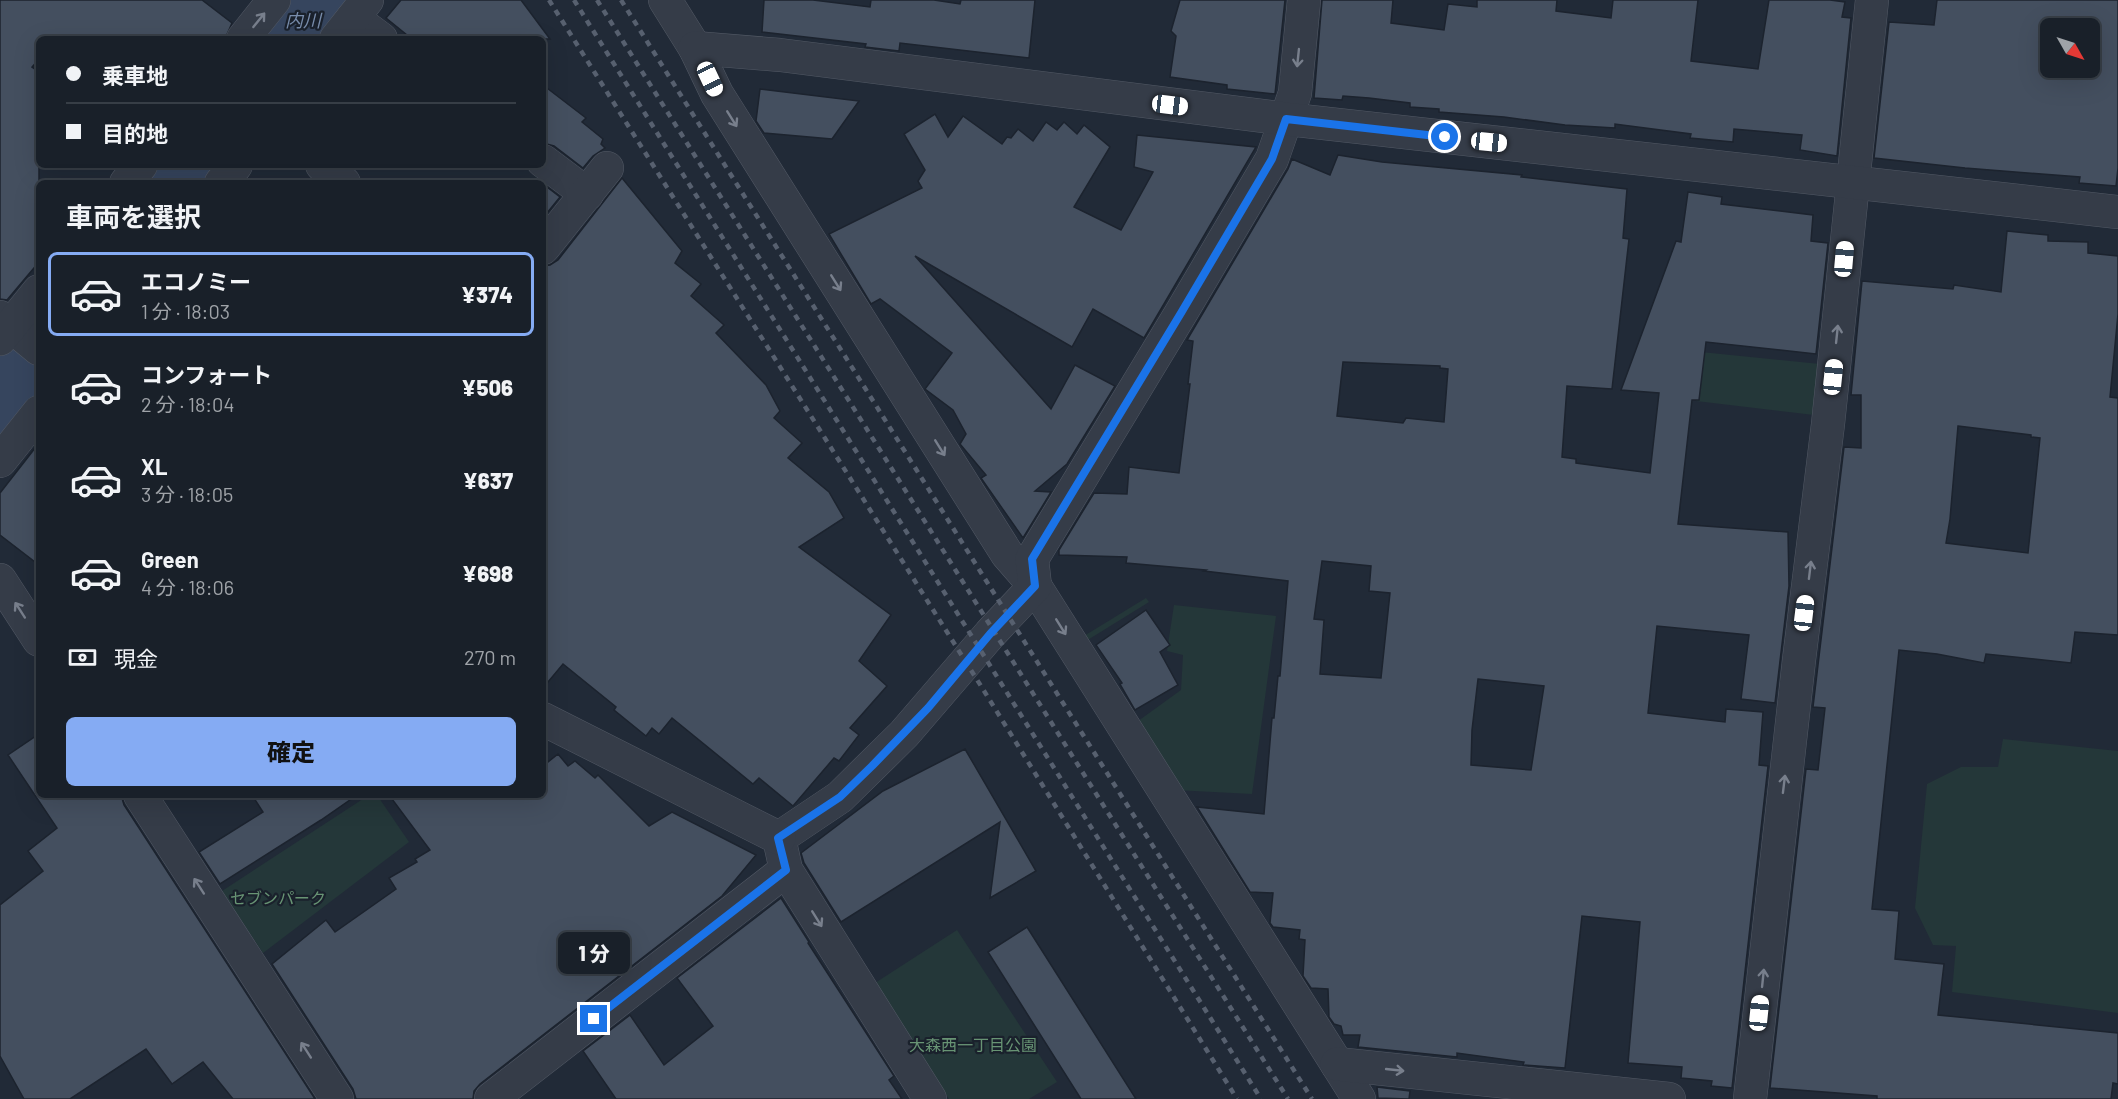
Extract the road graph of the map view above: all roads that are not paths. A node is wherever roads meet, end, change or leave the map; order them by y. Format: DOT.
graph roads {
  1 [pos="274,0"];
  2 [pos="665,0"];
  3 [pos="1304,0"];
  4 [pos="1872,0"];
  5 [pos="352,19"];
  6 [pos="245,36"];
  7 [pos="377,36"];
  8 [pos="696,48"];
  9 [pos="1286,119"];
  10 [pos="546,163"];
  11 [pos="138,168"];
  12 [pos="234,168"];
  13 [pos="326,168"];
  14 [pos="607,168"];
  15 [pos="128,180"];
  16 [pos="224,180"];
  17 [pos="340,180"];
  18 [pos="1851,182"];
  19 [pos="587,194"];
  20 [pos="2118,212"];
  21 [pos="546,244"];
  22 [pos="36,296"];
  23 [pos="13,333"];
  24 [pos="36,416"];
  25 [pos="0,461"];
  26 [pos="0,580"];
  27 [pos="1035,586"];
  28 [pos="36,635"];
  29 [pos="546,721"];
  30 [pos="142,798"];
  31 [pos="778,838"];
  32 [pos="786,870"];
  33 [pos="1337,1064"];
  34 [pos="337,1099"];
  35 [pos="492,1099"];
  36 [pos="930,1099"];
  37 [pos="1359,1099"];
  38 [pos="1670,1099"];
  39 [pos="1750,1099"];
  6 -- 1 [label="street, one-way"];
  2 -- 8 [label="street"];
  3 -- 9 [label="street, one-way"];
  4 -- 18 [label="street"];
  5 -- 7 [label="street"];
  8 -- 9 [label="street"];
  8 -- 27 [label="street, one-way"];
  9 -- 18 [label="street"];
  9 -- 27 [label="street"];
  10 -- 19 [label="street"];
  11 -- 15 [label="street"];
  12 -- 16 [label="street"];
  13 -- 17 [label="street"];
  14 -- 19 [label="street"];
  18 -- 20 [label="street"];
  39 -- 18 [label="street, one-way"];
  19 -- 21 [label="street"];
  22 -- 23 [label="street"];
  24 -- 25 [label="street"];
  28 -- 26 [label="street, one-way"];
  27 -- 31 [label="street"];
  27 -- 33 [label="street, one-way"];
  29 -- 31 [label="street"];
  34 -- 30 [label="street, one-way"];
  31 -- 32 [label="street"];
  32 -- 35 [label="street"];
  32 -- 36 [label="street, one-way"];
  33 -- 37 [label="street"];
  33 -- 38 [label="street, one-way"];
}
